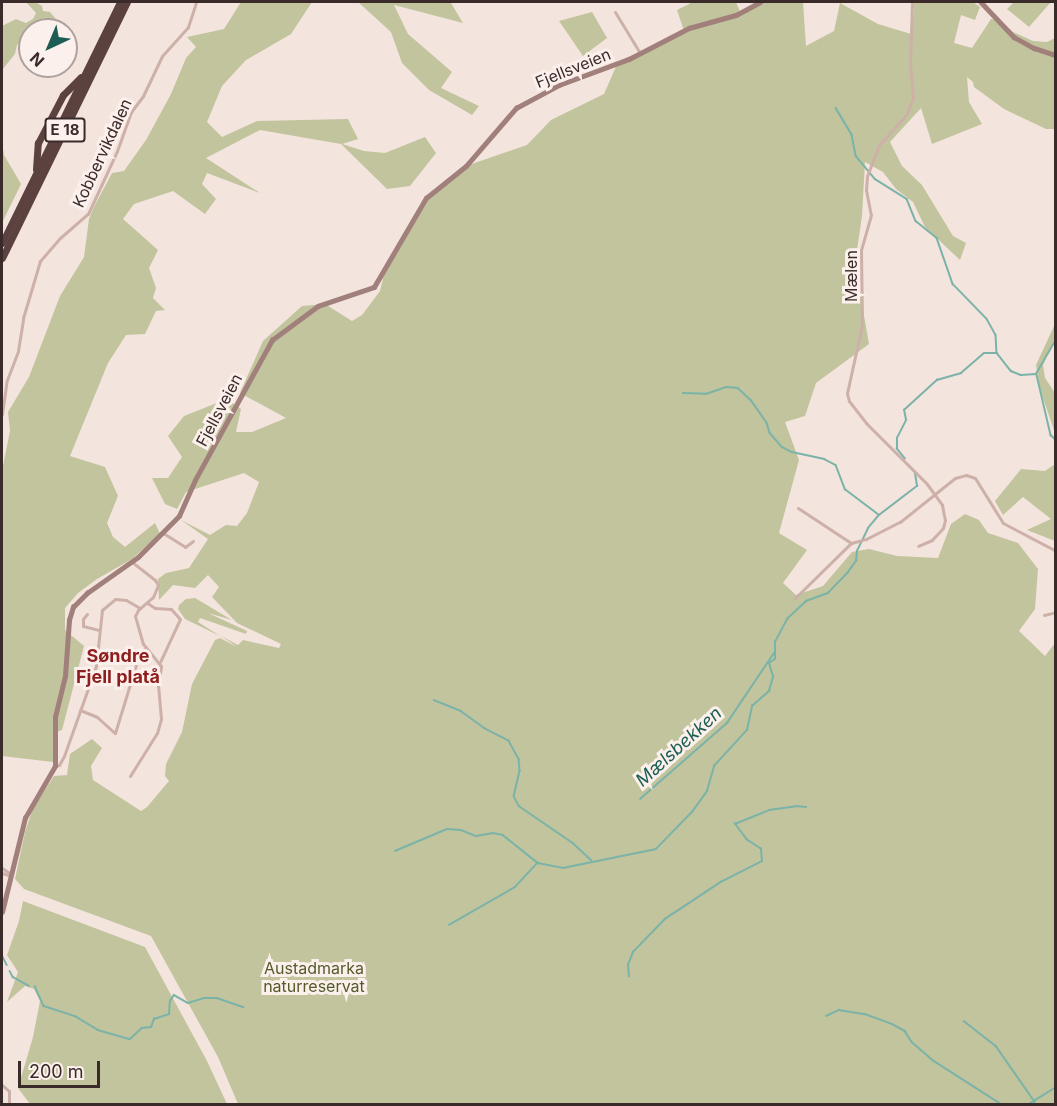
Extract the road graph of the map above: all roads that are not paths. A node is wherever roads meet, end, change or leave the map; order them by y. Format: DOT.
graph roads {
  1 [pos="120,2"];
  2 [pos="128,2"];
  3 [pos="196,2"];
  4 [pos="760,2"];
  5 [pos="912,2"];
  6 [pos="981,2"];
  7 [pos="615,12"];
  8 [pos="640,54"];
  9 [pos="1056,55"];
  10 [pos="91,63"];
  11 [pos="26,194"];
  12 [pos="2,243"];
  13 [pos="2,258"];
  14 [pos="2,414"];
  15 [pos="936,495"];
  16 [pos="798,508"];
  17 [pos="163,533"];
  18 [pos="193,541"];
  19 [pos="851,543"];
  20 [pos="918,546"];
  21 [pos="1056,551"];
  22 [pos="132,562"];
  23 [pos="795,597"];
  24 [pos="147,603"];
  25 [pos="140,608"];
  26 [pos="1056,612"];
  27 [pos="87,614"];
  28 [pos="1044,615"];
  29 [pos="99,630"];
  30 [pos="146,648"];
  31 [pos="97,657"];
  32 [pos="138,661"];
  33 [pos="160,662"];
  34 [pos="80,710"];
  35 [pos="54,766"];
  36 [pos="130,776"];
  37 [pos="2,868"];
  38 [pos="2,873"];
  39 [pos="12,875"];
  40 [pos="2,912"];
  41 [pos="2,1085"];
  42 [pos="9,1104"];
  1 -- 10 [label="highway, E 18"];
  2 -- 13 [label="highway, E 18"];
  3 -- 14 [label="street, Kobbervikdalen"];
  4 -- 8 [label="main road, Fjellsveien"];
  5 -- 15 [label="street, Mælen"];
  6 -- 9 [label="main road"];
  7 -- 8 [label="street"];
  8 -- 17 [label="main road, Fjellsveien"];
  10 -- 11 [label="highway, E 18"];
  10 -- 11 [label="highway"];
  11 -- 12 [label="highway, E 18"];
  15 -- 19 [label="street"];
  15 -- 20 [label="street"];
  15 -- 21 [label="street"];
  16 -- 19 [label="street"];
  17 -- 18 [label="street"];
  17 -- 22 [label="main road, Fjellsveien"];
  19 -- 23 [label="street"];
  22 -- 24 [label="street"];
  22 -- 35 [label="main road, Fjellsveien"];
  24 -- 25 [label="street"];
  24 -- 33 [label="street"];
  25 -- 29 [label="street"];
  25 -- 30 [label="street"];
  26 -- 28 [label="street"];
  27 -- 29 [label="street"];
  29 -- 31 [label="street"];
  30 -- 32 [label="street"];
  30 -- 33 [label="street"];
  31 -- 32 [label="street"];
  31 -- 34 [label="street"];
  32 -- 34 [label="street"];
  33 -- 36 [label="street"];
  34 -- 35 [label="street"];
  35 -- 39 [label="main road, Fjellsveien"];
  37 -- 39 [label="street"];
  38 -- 39 [label="street"];
  39 -- 40 [label="main road, Fjellsveien"];
  41 -- 42 [label="street"];
}
